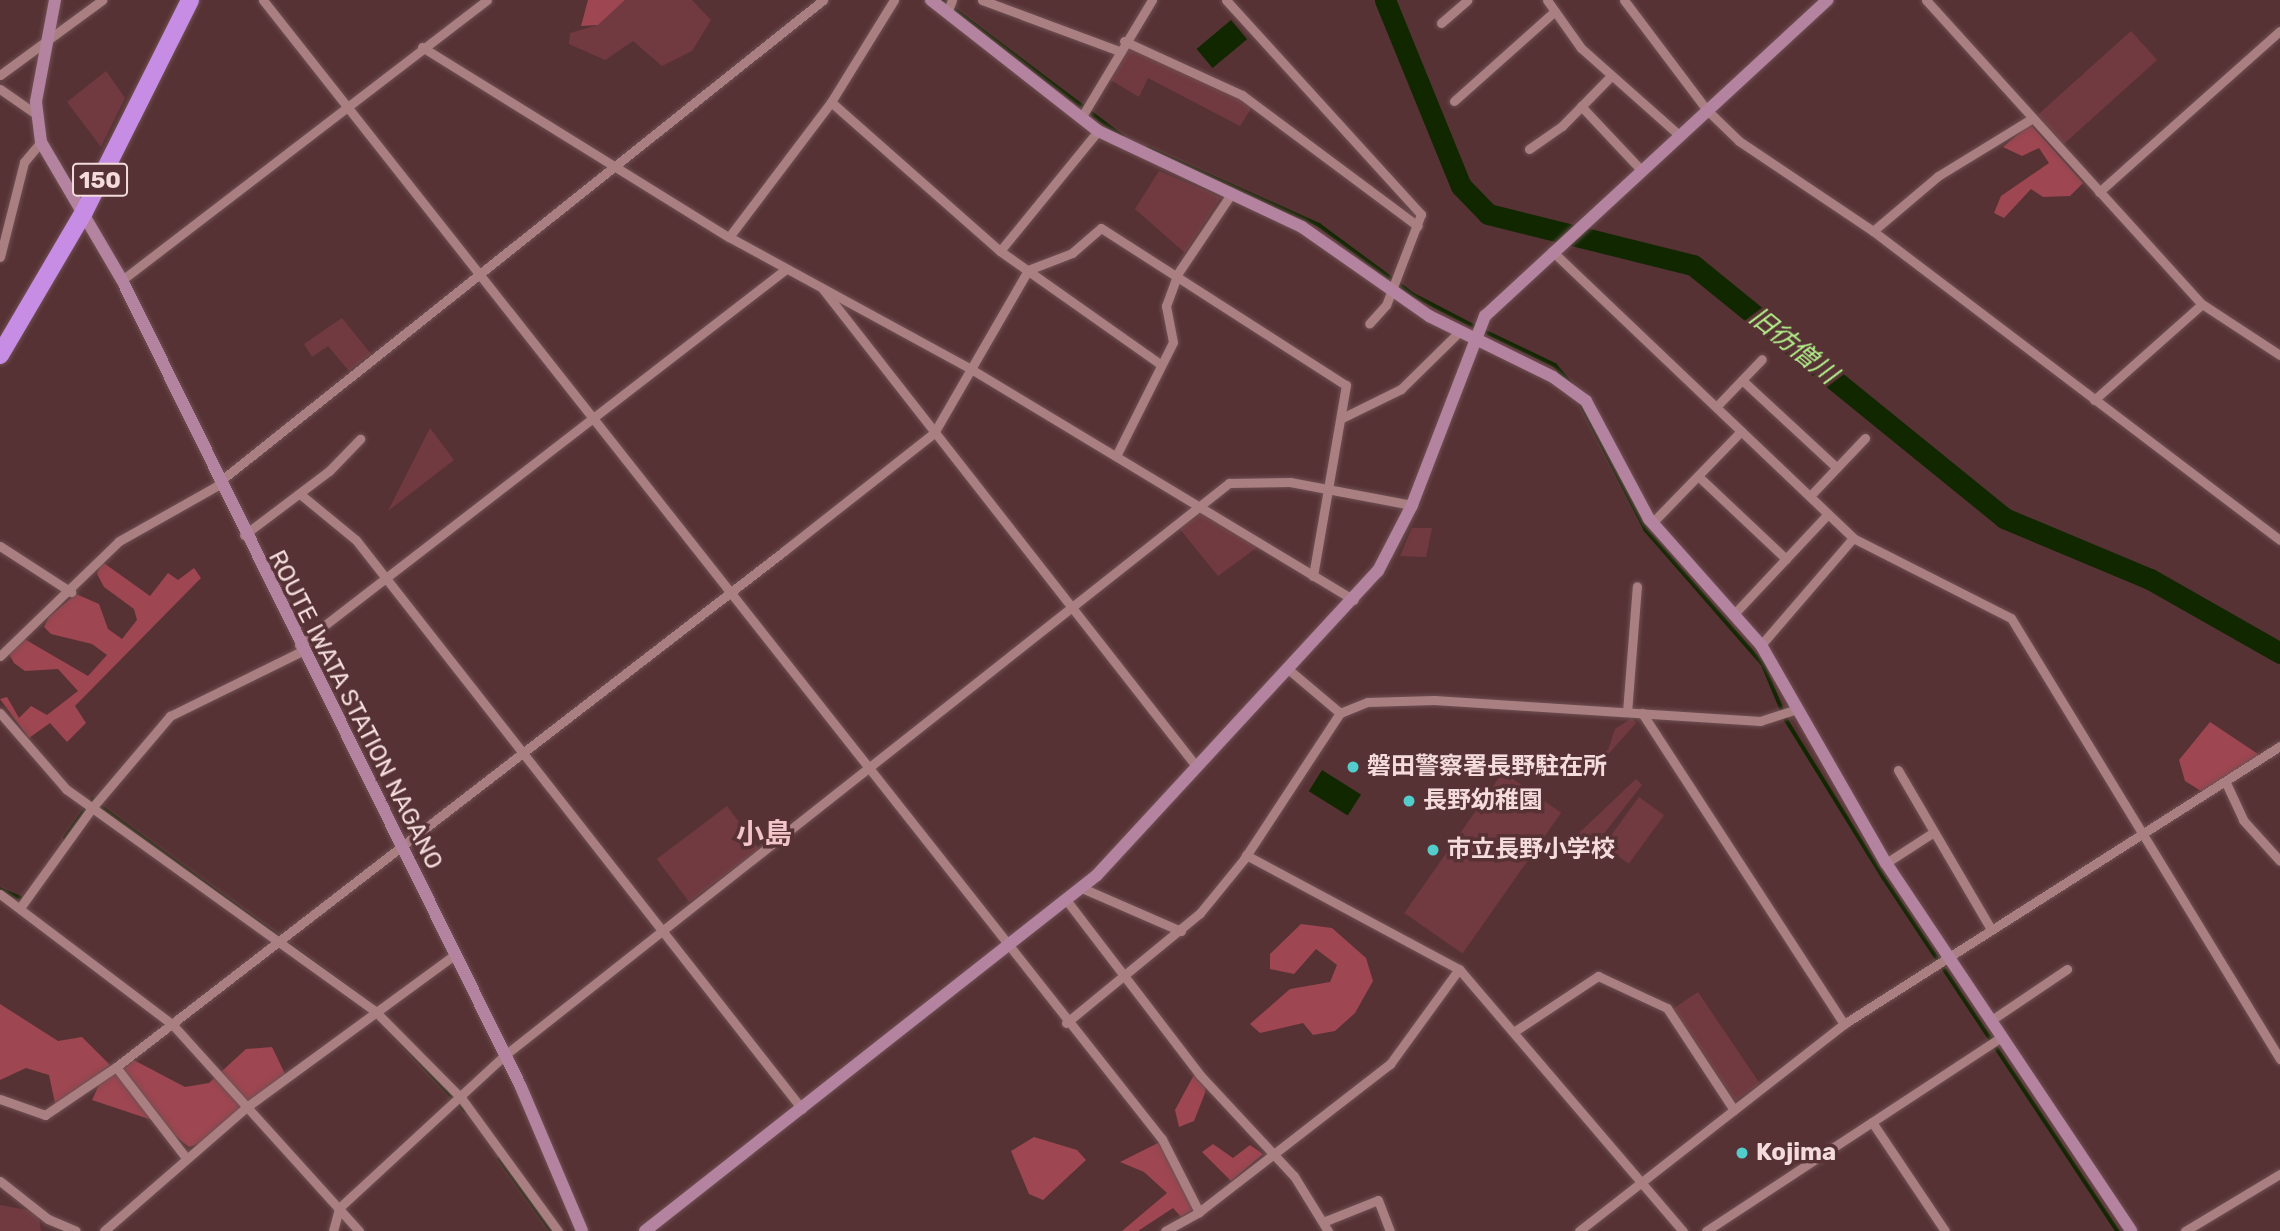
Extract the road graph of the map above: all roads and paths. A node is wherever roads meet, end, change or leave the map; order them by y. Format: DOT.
graph roads {
  1 [pos="55,0"];
  2 [pos="102,0"];
  3 [pos="190,0"];
  4 [pos="263,0"];
  5 [pos="487,0"];
  6 [pos="823,0"];
  7 [pos="894,0"];
  8 [pos="931,0"];
  9 [pos="952,0"];
  10 [pos="982,0"];
  11 [pos="1152,0"];
  12 [pos="1226,0"];
  13 [pos="1467,0"];
  14 [pos="1547,0"];
  15 [pos="1624,0"];
  16 [pos="1826,0"];
  17 [pos="1926,0"];
  18 [pos="1555,12"];
  19 [pos="947,13"];
  20 [pos="1441,23"];
  21 [pos="2280,31"];
  22 [pos="1124,41"];
  23 [pos="47,44"];
  24 [pos="422,47"];
  25 [pos="1119,51"];
  26 [pos="0,75"];
  27 [pos="1611,76"];
  28 [pos="0,89"];
  29 [pos="1454,101"];
  30 [pos="831,102"];
  31 [pos="345,104"];
  32 [pos="1581,106"];
  33 [pos="1706,109"];
  34 [pos="36,114"];
  35 [pos="1081,118"];
  36 [pos="2031,118"];
  37 [pos="1098,131"];
  38 [pos="1680,136"];
  39 [pos="41,142"];
  40 [pos="1529,149"];
  41 [pos="619,167"];
  42 [pos="1642,171"];
  43 [pos="2099,192"];
  44 [pos="1231,194"];
  45 [pos="84,212"];
  46 [pos="1419,226"];
  47 [pos="1873,231"];
  48 [pos="729,237"];
  49 [pos="1000,251"];
  50 [pos="1552,251"];
  51 [pos="0,257"];
  52 [pos="786,269"];
  53 [pos="1028,270"];
  54 [pos="1178,273"];
  55 [pos="479,275"];
  56 [pos="122,280"];
  57 [pos="818,284"];
  58 [pos="1391,292"];
  59 [pos="2202,304"];
  60 [pos="1369,324"];
  61 [pos="1459,332"];
  62 [pos="1473,339"];
  63 [pos="0,355"];
  64 [pos="2280,355"];
  65 [pos="1762,359"];
  66 [pos="1159,363"];
  67 [pos="971,369"];
  68 [pos="1742,380"];
  69 [pos="2094,400"];
  70 [pos="1716,407"];
  71 [pos="1342,418"];
  72 [pos="593,419"];
  73 [pos="1741,431"];
  74 [pos="934,433"];
  75 [pos="1866,438"];
  76 [pos="360,439"];
  77 [pos="1116,456"];
  78 [pos="1837,468"];
  79 [pos="1698,476"];
  80 [pos="219,483"];
  81 [pos="1328,490"];
  82 [pos="300,494"];
  83 [pos="1810,496"];
  84 [pos="1412,505"];
  85 [pos="1199,508"];
  86 [pos="1828,514"];
  87 [pos="1652,523"];
  88 [pos="244,535"];
  89 [pos="1853,538"];
  90 [pos="2280,540"];
  91 [pos="0,546"];
  92 [pos="1786,559"];
  93 [pos="1313,576"];
  94 [pos="388,581"];
  95 [pos="1637,586"];
  96 [pos="71,592"];
  97 [pos="730,594"];
  98 [pos="1354,600"];
  99 [pos="1073,608"];
  100 [pos="1734,614"];
  101 [pos="1761,645"];
  102 [pos="301,648"];
  103 [pos="0,656"];
  104 [pos="1288,668"];
  105 [pos="1793,710"];
  106 [pos="1627,712"];
  107 [pos="0,713"];
  108 [pos="1340,713"];
  109 [pos="1642,713"];
  110 [pos="2280,747"];
  111 [pos="524,755"];
  112 [pos="1196,766"];
  113 [pos="867,767"];
  114 [pos="1898,771"];
  115 [pos="2227,785"];
  116 [pos="89,806"];
  117 [pos="1934,832"];
  118 [pos="2144,834"];
  119 [pos="403,851"];
  120 [pos="1247,855"];
  121 [pos="2280,861"];
  122 [pos="1886,863"];
  123 [pos="1082,888"];
  124 [pos="0,894"];
  125 [pos="1067,901"];
  126 [pos="22,905"];
  127 [pos="1991,929"];
  128 [pos="661,930"];
  129 [pos="1181,931"];
  130 [pos="282,939"];
  131 [pos="1007,949"];
  132 [pos="454,955"];
  133 [pos="1947,956"];
  134 [pos="1459,969"];
  135 [pos="2067,969"];
  136 [pos="1125,977"];
  137 [pos="376,1012"];
  138 [pos="1990,1021"];
  139 [pos="1066,1023"];
  140 [pos="172,1024"];
  141 [pos="1844,1024"];
  142 [pos="1515,1031"];
  143 [pos="2001,1037"];
  144 [pos="505,1055"];
  145 [pos="2280,1059"];
  146 [pos="116,1067"];
  147 [pos="0,1099"];
  148 [pos="462,1099"];
  149 [pos="248,1106"];
  150 [pos="802,1109"];
  151 [pos="1734,1110"];
  152 [pos="1872,1122"];
  153 [pos="1273,1150"];
  154 [pos="186,1158"];
  155 [pos="2280,1174"];
  156 [pos="0,1181"];
  157 [pos="1639,1184"];
  158 [pos="339,1208"];
  159 [pos="1199,1212"];
  160 [pos="1323,1222"];
  161 [pos="76,1231"];
  162 [pos="104,1231"];
  163 [pos="333,1231"];
  164 [pos="359,1231"];
  165 [pos="558,1231"];
  166 [pos="582,1231"];
  167 [pos="645,1231"];
  168 [pos="1165,1231"];
  169 [pos="1328,1231"];
  170 [pos="1390,1231"];
  171 [pos="1579,1231"];
  172 [pos="1683,1231"];
  173 [pos="1706,1231"];
  174 [pos="1945,1231"];
  175 [pos="2131,1231"];
  176 [pos="2185,1231"];
  1 -- 23 [label="street"];
  2 -- 23 [label="street"];
  3 -- 45 [label="highway, 150"];
  4 -- 31 [label="street"];
  5 -- 24 [label="street"];
  6 -- 41 [label="street"];
  7 -- 30 [label="street"];
  8 -- 19 [label="street"];
  9 -- 19 [label="street"];
  10 -- 25 [label="street"];
  11 -- 22 [label="street"];
  12 -- 46 [label="street"];
  13 -- 20 [label="street"];
  14 -- 18 [label="street"];
  15 -- 33 [label="street"];
  16 -- 33 [label="street"];
  17 -- 36 [label="street"];
  18 -- 27 [label="street"];
  18 -- 29 [label="street"];
  19 -- 35 [label="street"];
  21 -- 43 [label="street"];
  22 -- 25 [label="street"];
  22 -- 46 [label="street"];
  23 -- 26 [label="street"];
  23 -- 34 [label="street"];
  24 -- 31 [label="street"];
  24 -- 41 [label="street"];
  25 -- 35 [label="street"];
  27 -- 32 [label="street"];
  27 -- 38 [label="street"];
  28 -- 34 [label="street"];
  30 -- 48 [label="street"];
  30 -- 49 [label="street"];
  31 -- 55 [label="street"];
  31 -- 56 [label="street"];
  32 -- 40 [label="street"];
  32 -- 42 [label="street"];
  33 -- 38 [label="street"];
  33 -- 47 [label="street"];
  34 -- 39 [label="street"];
  35 -- 37 [label="street"];
  36 -- 43 [label="street"];
  36 -- 47 [label="street"];
  37 -- 44 [label="street"];
  37 -- 49 [label="street"];
  38 -- 42 [label="street"];
  39 -- 45 [label="street, ROUTE IWATA STATION NAGANO"];
  39 -- 51 [label="street"];
  41 -- 48 [label="street"];
  41 -- 55 [label="street"];
  42 -- 50 [label="street"];
  43 -- 59 [label="street"];
  44 -- 54 [label="street"];
  44 -- 58 [label="street"];
  45 -- 56 [label="street, ROUTE IWATA STATION NAGANO"];
  45 -- 63 [label="highway, 150"];
  46 -- 58 [label="street"];
  47 -- 69 [label="street"];
  48 -- 52 [label="street"];
  49 -- 53 [label="street"];
  50 -- 62 [label="street"];
  50 -- 70 [label="street"];
  52 -- 57 [label="street"];
  52 -- 72 [label="street"];
  53 -- 54 [label="street"];
  53 -- 66 [label="street"];
  53 -- 67 [label="street"];
  54 -- 66 [label="street"];
  54 -- 71 [label="street"];
  55 -- 72 [label="street"];
  55 -- 80 [label="street"];
  56 -- 80 [label="street, ROUTE IWATA STATION NAGANO"];
  57 -- 67 [label="street"];
  57 -- 74 [label="street"];
  58 -- 60 [label="street"];
  58 -- 61 [label="street"];
  59 -- 64 [label="street"];
  59 -- 69 [label="street"];
  61 -- 62 [label="street"];
  61 -- 71 [label="street"];
  62 -- 84 [label="street"];
  62 -- 87 [label="street"];
  65 -- 68 [label="street"];
  66 -- 77 [label="street"];
  67 -- 74 [label="street"];
  67 -- 77 [label="street"];
  68 -- 70 [label="street"];
  68 -- 78 [label="street"];
  69 -- 90 [label="street"];
  70 -- 73 [label="street"];
  71 -- 81 [label="street"];
  72 -- 94 [label="street"];
  72 -- 97 [label="street"];
  73 -- 79 [label="street"];
  73 -- 83 [label="street"];
  74 -- 97 [label="street"];
  74 -- 99 [label="street"];
  75 -- 78 [label="street"];
  76 -- 82 [label="street"];
  77 -- 85 [label="street"];
  78 -- 83 [label="street"];
  79 -- 87 [label="street"];
  79 -- 92 [label="street"];
  80 -- 88 [label="street, ROUTE IWATA STATION NAGANO"];
  80 -- 96 [label="street"];
  81 -- 84 [label="street"];
  81 -- 85 [label="street"];
  81 -- 93 [label="street"];
  82 -- 88 [label="street"];
  82 -- 94 [label="street"];
  83 -- 86 [label="street"];
  84 -- 98 [label="street"];
  85 -- 93 [label="street"];
  85 -- 99 [label="street"];
  86 -- 89 [label="street"];
  86 -- 92 [label="street"];
  87 -- 100 [label="street"];
  88 -- 102 [label="street, ROUTE IWATA STATION NAGANO"];
  89 -- 101 [label="street"];
  89 -- 118 [label="street"];
  91 -- 96 [label="street"];
  92 -- 100 [label="street"];
  93 -- 98 [label="street"];
  94 -- 102 [label="street"];
  94 -- 111 [label="street"];
  95 -- 106 [label="street"];
  96 -- 103 [label="street"];
  97 -- 111 [label="street"];
  97 -- 113 [label="street"];
  98 -- 104 [label="street"];
  99 -- 112 [label="street"];
  99 -- 113 [label="street"];
  100 -- 101 [label="street"];
  101 -- 105 [label="street"];
  102 -- 116 [label="street"];
  102 -- 119 [label="street, ROUTE IWATA STATION NAGANO"];
  104 -- 108 [label="street"];
  104 -- 112 [label="street"];
  105 -- 109 [label="street"];
  105 -- 122 [label="street"];
  106 -- 108 [label="street"];
  106 -- 109 [label="street"];
  107 -- 116 [label="street"];
  108 -- 120 [label="street"];
  109 -- 141 [label="street"];
  110 -- 115 [label="street"];
  111 -- 119 [label="street"];
  111 -- 128 [label="street"];
  112 -- 123 [label="street"];
  113 -- 128 [label="street"];
  113 -- 131 [label="street"];
  114 -- 117 [label="street"];
  115 -- 118 [label="street"];
  115 -- 121 [label="street"];
  116 -- 126 [label="street"];
  116 -- 130 [label="street"];
  117 -- 122 [label="street"];
  117 -- 127 [label="street"];
  118 -- 127 [label="street"];
  118 -- 145 [label="street"];
  119 -- 130 [label="street"];
  119 -- 132 [label="street, ROUTE IWATA STATION NAGANO"];
  120 -- 129 [label="street"];
  120 -- 134 [label="street"];
  122 -- 133 [label="street"];
  123 -- 125 [label="street"];
  123 -- 129 [label="street"];
  124 -- 126 [label="street"];
  125 -- 131 [label="street"];
  125 -- 136 [label="street"];
  126 -- 140 [label="street"];
  127 -- 133 [label="street"];
  128 -- 144 [label="street"];
  128 -- 150 [label="street"];
  129 -- 136 [label="street"];
  130 -- 137 [label="street"];
  130 -- 140 [label="street"];
  131 -- 139 [label="street"];
  131 -- 150 [label="street"];
  132 -- 137 [label="street"];
  132 -- 144 [label="street, ROUTE IWATA STATION NAGANO"];
  133 -- 138 [label="street"];
  133 -- 141 [label="street"];
  134 -- 142 [label="street"];
  134 -- 153 [label="street"];
  135 -- 138 [label="street"];
  136 -- 139 [label="street"];
  136 -- 153 [label="street"];
  137 -- 148 [label="street"];
  137 -- 149 [label="street"];
  138 -- 143 [label="street"];
  139 -- 159 [label="street"];
  140 -- 146 [label="street"];
  140 -- 149 [label="street"];
  141 -- 151 [label="street"];
  142 -- 151 [label="street"];
  142 -- 157 [label="street"];
  143 -- 152 [label="street"];
  143 -- 175 [label="street"];
  144 -- 148 [label="street"];
  144 -- 166 [label="street, ROUTE IWATA STATION NAGANO"];
  146 -- 147 [label="street"];
  146 -- 154 [label="street"];
  148 -- 158 [label="street"];
  148 -- 165 [label="street"];
  149 -- 154 [label="street"];
  149 -- 158 [label="street"];
  150 -- 167 [label="street"];
  151 -- 157 [label="street"];
  152 -- 173 [label="street"];
  152 -- 174 [label="street"];
  153 -- 159 [label="street"];
  153 -- 160 [label="street"];
  154 -- 162 [label="street"];
  155 -- 176 [label="street"];
  156 -- 161 [label="street"];
  157 -- 171 [label="street"];
  157 -- 172 [label="street"];
  158 -- 163 [label="street"];
  158 -- 164 [label="street"];
  159 -- 168 [label="street"];
  160 -- 169 [label="street"];
  160 -- 170 [label="street"];
}
